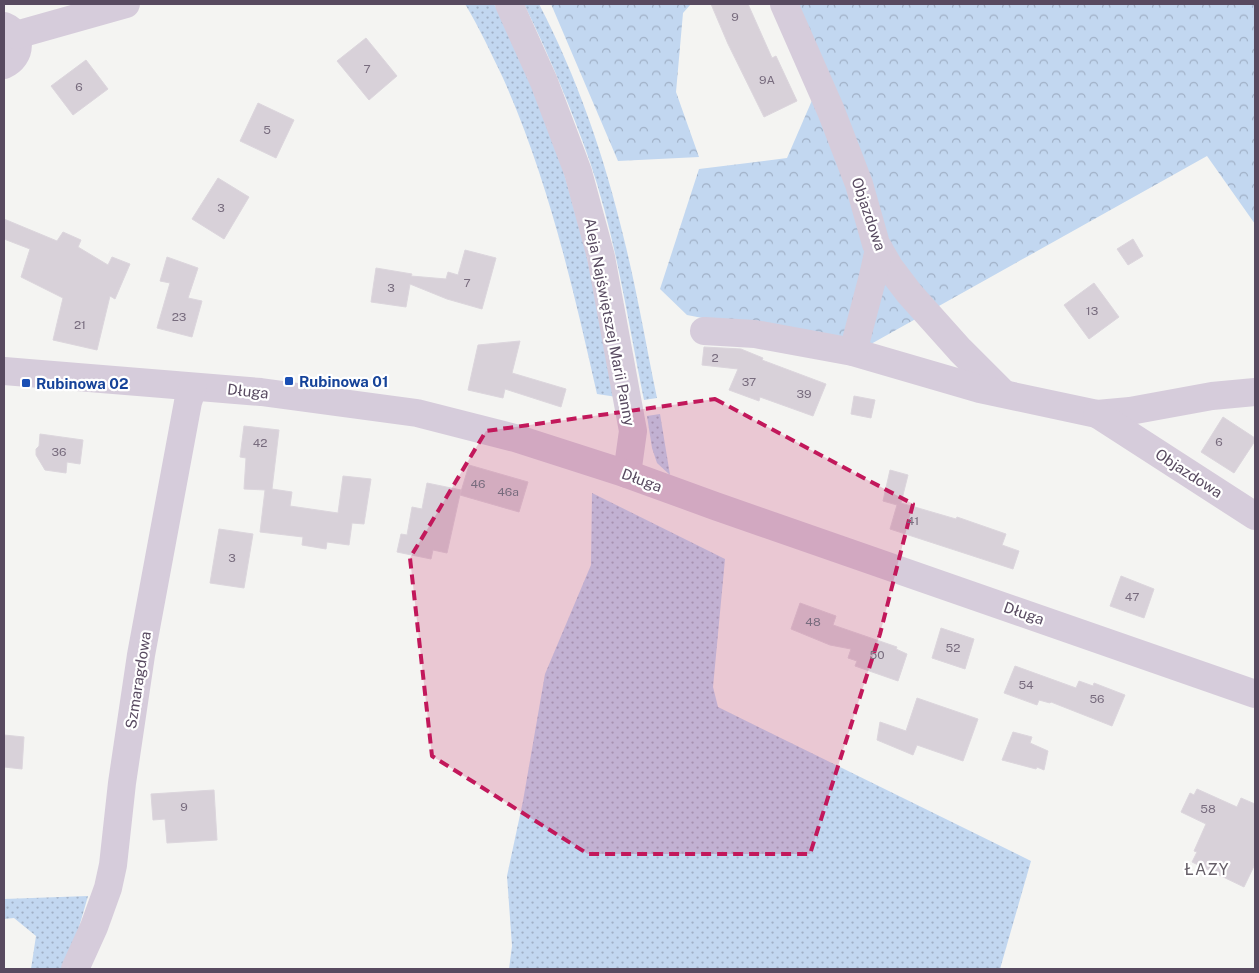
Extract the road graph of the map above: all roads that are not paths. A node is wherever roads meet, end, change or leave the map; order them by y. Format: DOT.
graph roads {
  1 [pos="126,4"];
  2 [pos="509,4"];
  3 [pos="784,4"];
  4 [pos="10,30"];
  5 [pos="4,65"];
  6 [pos="878,249"];
  7 [pos="704,331"];
  8 [pos="853,352"];
  9 [pos="4,371"];
  10 [pos="193,386"];
  11 [pos="1255,392"];
  12 [pos="1003,393"];
  13 [pos="1097,414"];
  14 [pos="627,474"];
  15 [pos="1255,516"];
  16 [pos="1255,694"];
  17 [pos="75,969"];
  1 -- 4 [label="street"];
  2 -- 14 [label="street, Aleja Najświętszej Marii Panny"];
  3 -- 6 [label="street, Objazdowa"];
  4 -- 5 [label="street"];
  6 -- 8 [label="street"];
  6 -- 12 [label="street, Objazdowa"];
  7 -- 8 [label="street, Objazdowa"];
  8 -- 12 [label="street, Objazdowa"];
  9 -- 10 [label="street, Długa"];
  10 -- 14 [label="street, Długa"];
  10 -- 17 [label="street, Szmaragdowa"];
  11 -- 13 [label="street, Objazdowa"];
  12 -- 13 [label="street, Objazdowa"];
  13 -- 15 [label="street, Objazdowa"];
  14 -- 16 [label="street, Długa"];
}
